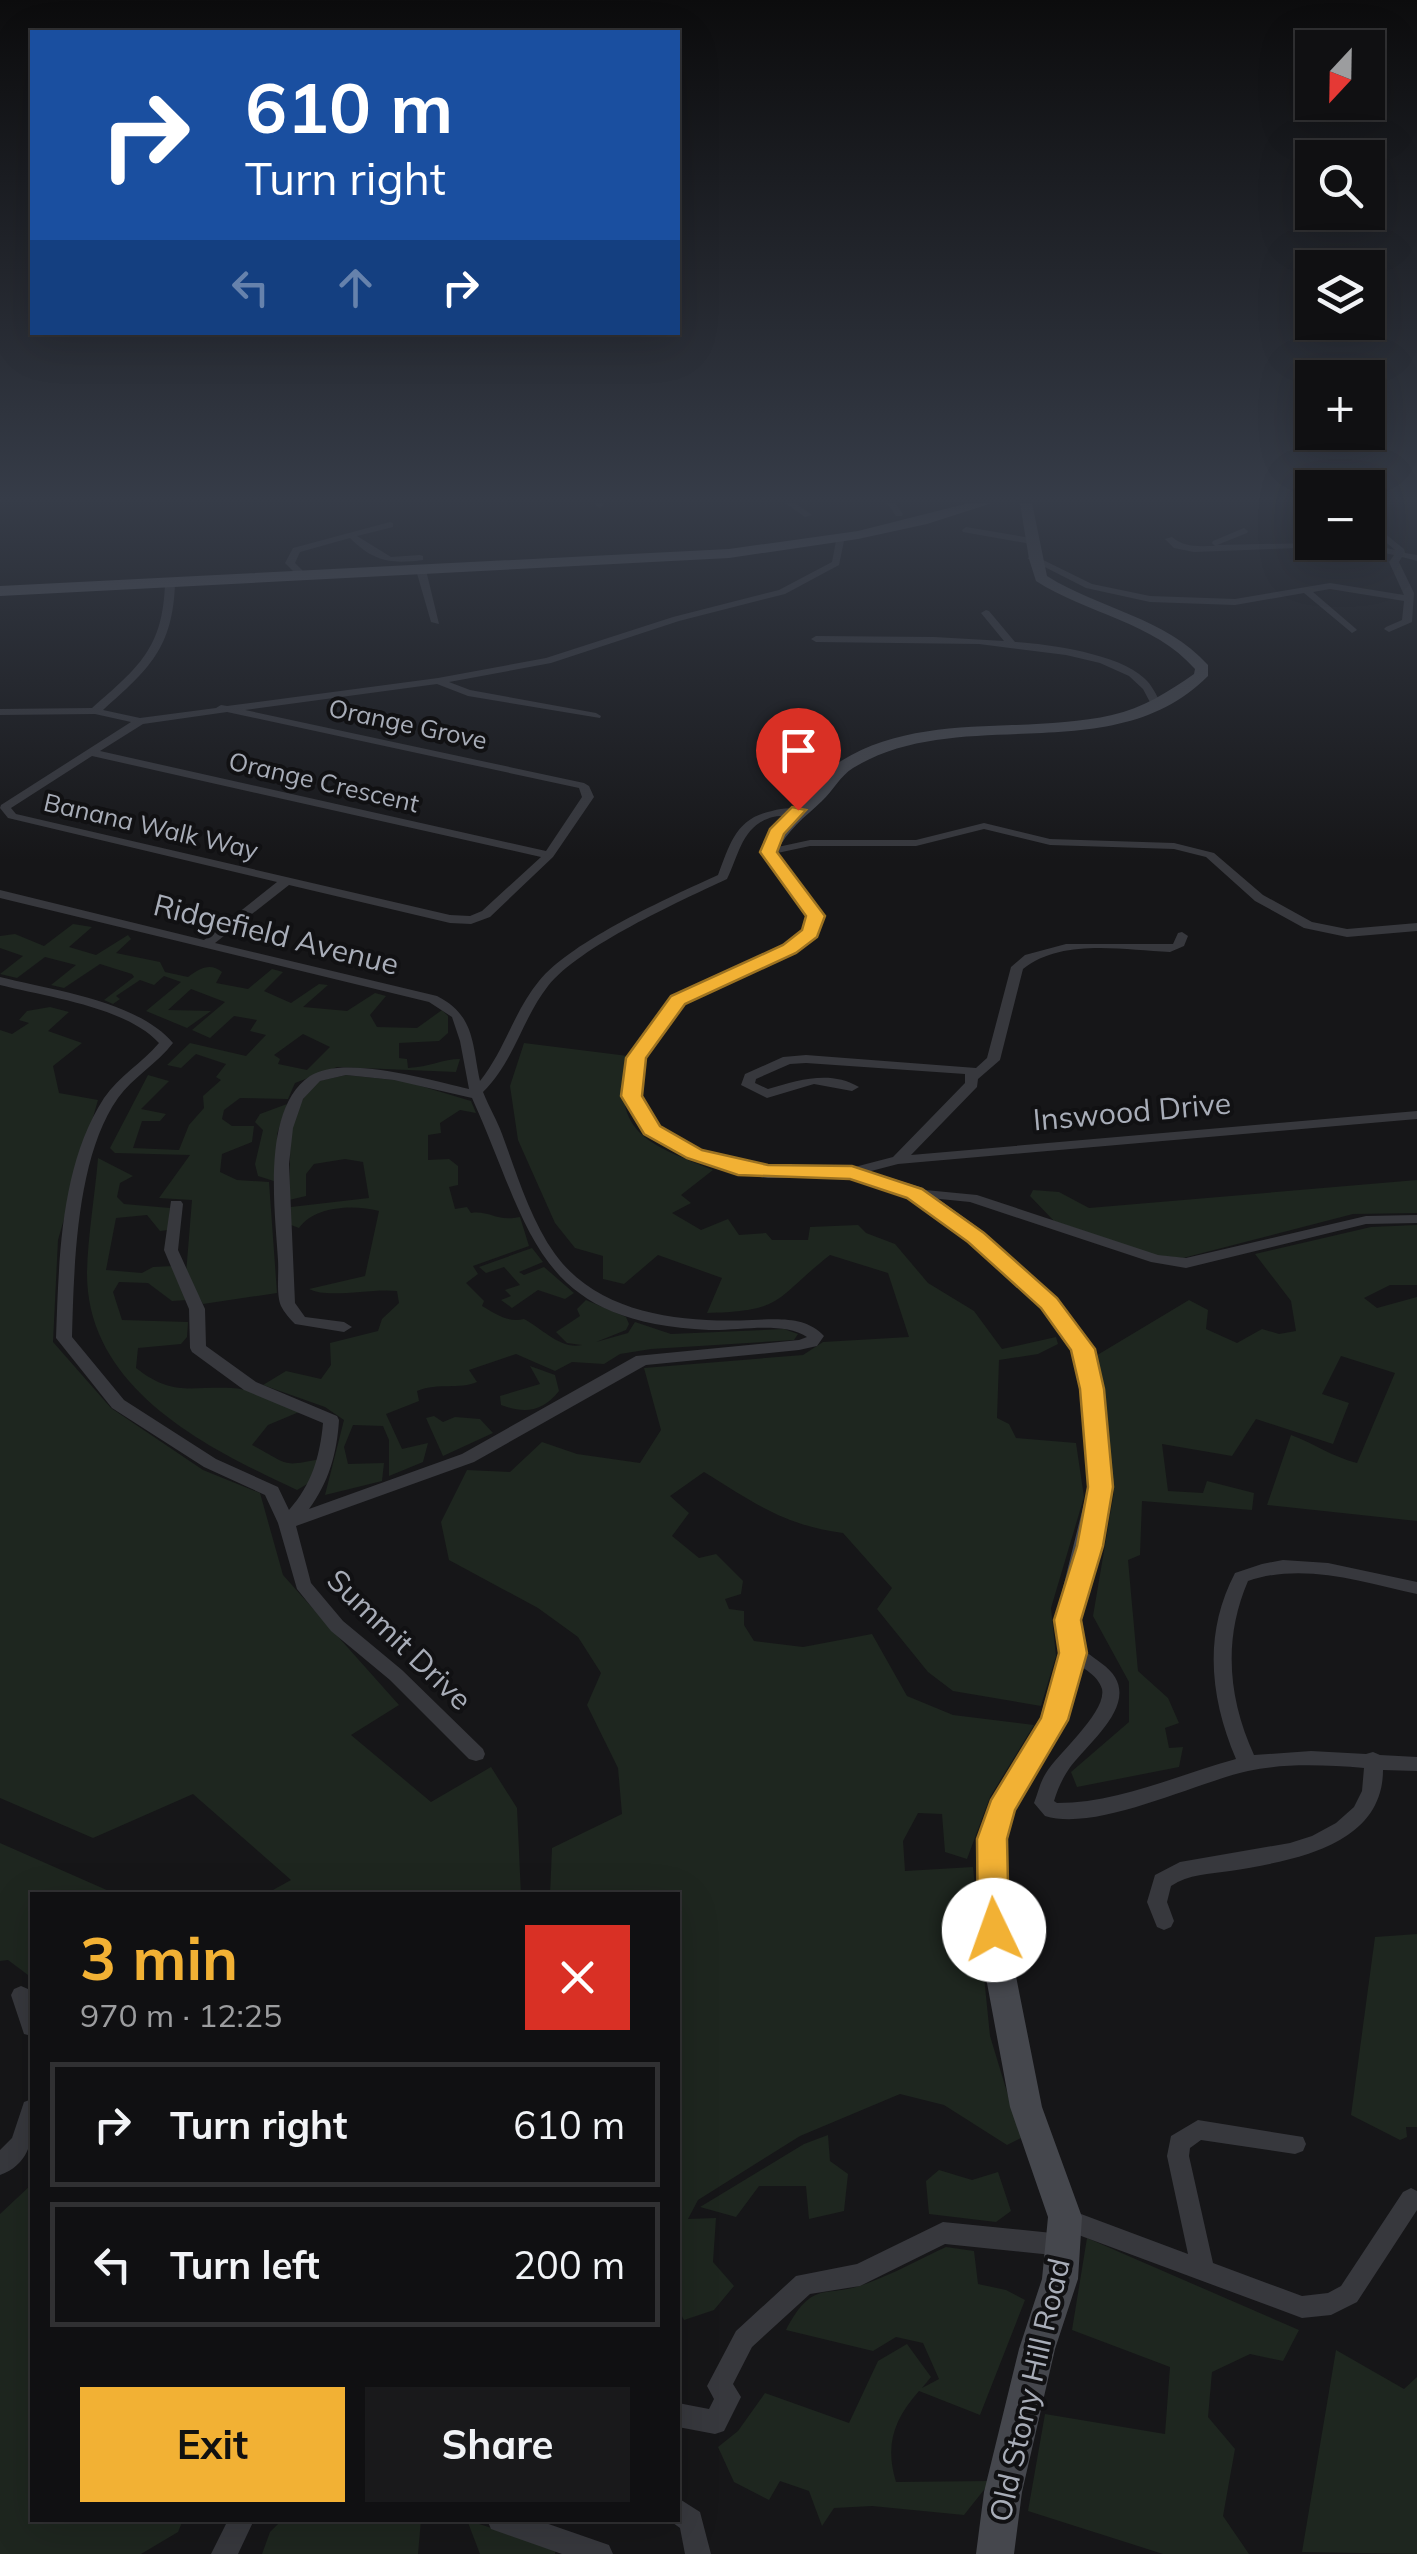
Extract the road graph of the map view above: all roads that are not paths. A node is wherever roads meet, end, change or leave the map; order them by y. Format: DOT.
graph roads {
  1 [pos="168,622"];
  2 [pos="666,622"];
  3 [pos="994,622"];
  4 [pos="1131,622"];
  5 [pos="1343,622"];
  6 [pos="1407,622"];
  7 [pos="1389,629"];
  8 [pos="1352,630"];
  9 [pos="816,639"];
  10 [pos="1014,647"];
  11 [pos="438,681"];
  12 [pos="1156,704"];
  13 [pos="221,708"];
  14 [pos="95,711"];
  15 [pos="0,712"];
  16 [pos="596,716"];
  17 [pos="140,722"];
  18 [pos="88,752"];
  19 [pos="798,810"];
  20 [pos="768,852"];
  21 [pos="549,855"];
  22 [pos="287,880"];
  23 [pos="0,894"];
  24 [pos="1417,927"];
  25 [pos="1182,936"];
  26 [pos="208,943"];
  27 [pos="0,980"];
  28 [pos="974,1076"];
  29 [pos="852,1087"];
  30 [pos="474,1094"];
  31 [pos="1417,1115"];
  32 [pos="898,1160"];
  33 [pos="852,1172"];
  34 [pos="915,1193"];
  35 [pos="176,1204"];
  36 [pos="1417,1219"];
  37 [pos="344,1327"];
  38 [pos="287,1523"];
  39 [pos="1417,1588"];
  40 [pos="1073,1653"];
  41 [pos="476,1754"];
  42 [pos="1374,1760"];
  43 [pos="1248,1764"];
  44 [pos="1417,1764"];
  45 [pos="1164,1921"];
  46 [pos="21,1995"];
  47 [pos="30,2021"];
  48 [pos="30,2115"];
  49 [pos="1295,2144"];
  50 [pos="0,2165"];
  51 [pos="1410,2200"];
  52 [pos="1064,2232"];
  53 [pos="1203,2270"];
  54 [pos="680,2415"];
  55 [pos="680,2513"];
  56 [pos="240,2522"];
  57 [pos="506,2522"];
  58 [pos="224,2554"];
  59 [pos="600,2554"];
  60 [pos="698,2554"];
  61 [pos="995,2554"];
  1 -- 14 [label="street"];
  2 -- 11 [label="street, Banana Walk Way"];
  3 -- 10 [label="street"];
  4 -- 12 [label="street"];
  5 -- 8 [label="street"];
  6 -- 7 [label="street"];
  9 -- 10 [label="street"];
  10 -- 12 [label="street"];
  11 -- 13 [label="street, Banana Walk Way"];
  11 -- 16 [label="street"];
  12 -- 19 [label="street"];
  13 -- 17 [label="street, Banana Walk Way"];
  13 -- 21 [label="street, Orange Grove"];
  14 -- 15 [label="street"];
  14 -- 17 [label="street"];
  17 -- 18 [label="street, Banana Walk Way"];
  18 -- 21 [label="street, Orange Crescent"];
  18 -- 22 [label="street, Banana Walk Way"];
  19 -- 20 [label="street"];
  19 -- 30 [label="street"];
  20 -- 24 [label="street"];
  20 -- 33 [label="street, Old Stony Hill Road"];
  21 -- 22 [label="street, Banana Walk Way"];
  22 -- 26 [label="street"];
  23 -- 26 [label="street, Ridgefield Avenue"];
  25 -- 28 [label="street"];
  26 -- 30 [label="street, Ridgefield Avenue"];
  27 -- 38 [label="street, Summit Drive"];
  28 -- 29 [label="street"];
  28 -- 32 [label="street"];
  30 -- 37 [label="street"];
  30 -- 38 [label="street"];
  31 -- 32 [label="street, Inswood Drive"];
  32 -- 33 [label="street, Inswood Drive"];
  33 -- 34 [label="street, Old Stony Hill Road"];
  34 -- 36 [label="street"];
  34 -- 40 [label="street, Old Stony Hill Road"];
  35 -- 38 [label="street"];
  38 -- 41 [label="street, Summit Drive"];
  39 -- 43 [label="street"];
  40 -- 43 [label="street"];
  40 -- 52 [label="street, Old Stony Hill Road"];
  42 -- 43 [label="street"];
  42 -- 44 [label="street"];
  42 -- 45 [label="street"];
  46 -- 47 [label="street"];
  48 -- 50 [label="street"];
  49 -- 53 [label="street"];
  51 -- 53 [label="street"];
  52 -- 53 [label="street"];
  52 -- 54 [label="street"];
  52 -- 61 [label="street, Old Stony Hill Road"];
  55 -- 60 [label="street"];
  56 -- 58 [label="street"];
  57 -- 59 [label="street"];
}
